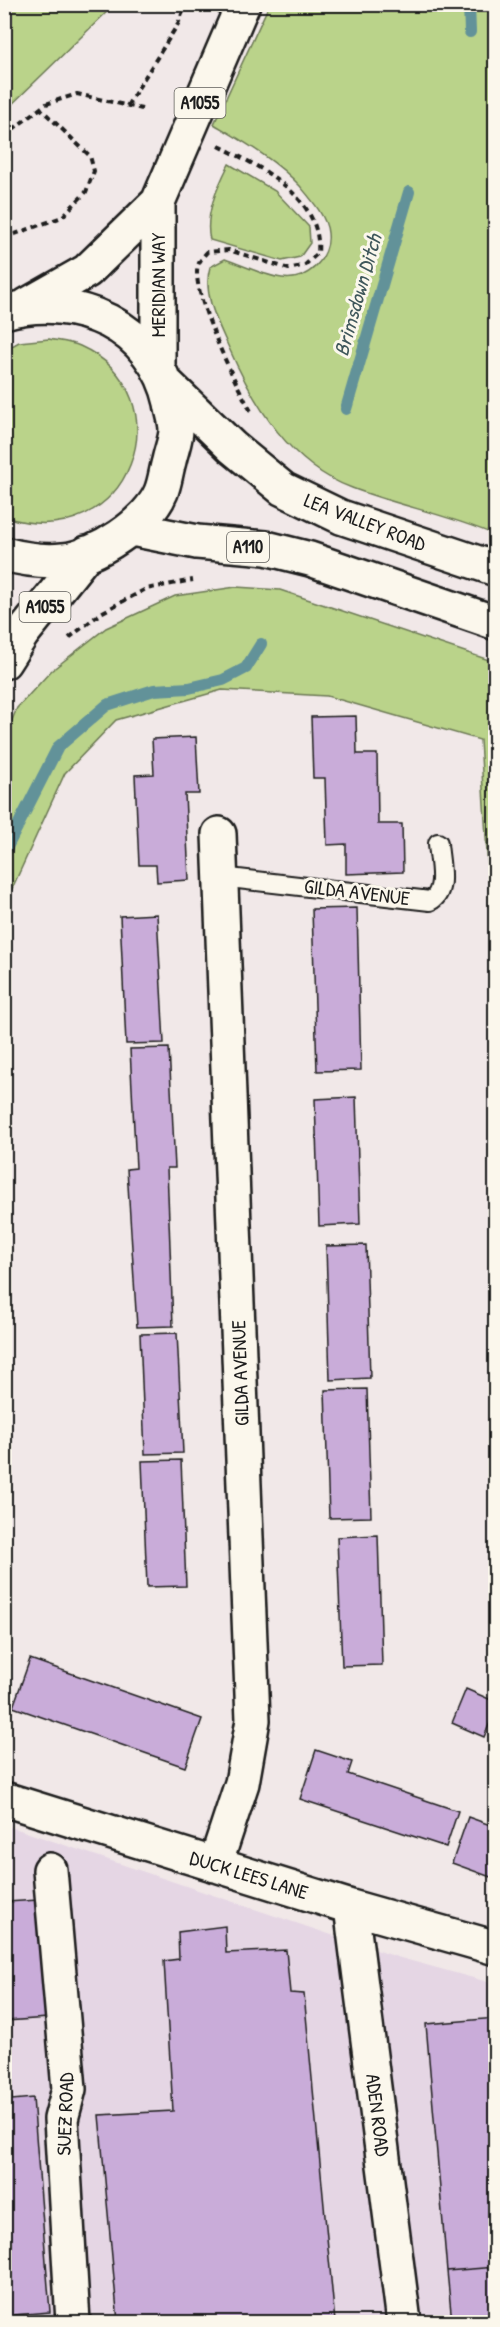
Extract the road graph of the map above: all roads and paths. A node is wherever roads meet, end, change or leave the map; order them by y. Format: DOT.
graph roads {
  1 [pos="186,4"];
  2 [pos="243,4"];
  3 [pos="127,106"];
  4 [pos="40,108"];
  5 [pos="142,109"];
  6 [pos="4,136"];
  7 [pos="217,144"];
  8 [pos="158,202"];
  9 [pos="4,238"];
  10 [pos="15,309"];
  11 [pos="162,375"];
  12 [pos="253,415"];
  13 [pos="132,529"];
  14 [pos="87,553"];
  15 [pos="4,554"];
  16 [pos="490,567"];
  17 [pos="196,579"];
  18 [pos="491,621"];
  19 [pos="63,644"];
  20 [pos="4,662"];
  21 [pos="219,834"];
  22 [pos="438,843"];
  23 [pos="221,877"];
  24 [pos="4,1799"];
  25 [pos="215,1865"];
  26 [pos="50,1870"];
  27 [pos="351,1907"];
  28 [pos="495,1948"];
  29 [pos="73,2322"];
  30 [pos="405,2322"];
  1 -- 3 [label="path"];
  2 -- 8 [label="street, MERIDIAN WAY / A1055"];
  3 -- 4 [label="path"];
  3 -- 5 [label="path"];
  4 -- 6 [label="path"];
  4 -- 9 [label="path"];
  7 -- 12 [label="path"];
  8 -- 10 [label="street, MERIDIAN WAY / A1055"];
  8 -- 11 [label="street, MERIDIAN WAY / A1055"];
  10 -- 11 [label="street, LEA VALLEY ROAD"];
  11 -- 13 [label="street"];
  11 -- 16 [label="street, LEA VALLEY ROAD"];
  13 -- 14 [label="street"];
  13 -- 18 [label="street, A110"];
  14 -- 15 [label="street"];
  14 -- 20 [label="street, A1055"];
  17 -- 19 [label="path"];
  21 -- 23 [label="street, GILDA AVENUE"];
  22 -- 23 [label="lane, GILDA AVENUE"];
  23 -- 25 [label="street, GILDA AVENUE"];
  24 -- 25 [label="street, DUCK LEES LANE"];
  25 -- 27 [label="street, DUCK LEES LANE"];
  26 -- 29 [label="street, SUEZ ROAD"];
  27 -- 28 [label="street, DUCK LEES LANE"];
  27 -- 30 [label="street, ADEN ROAD"];
}
